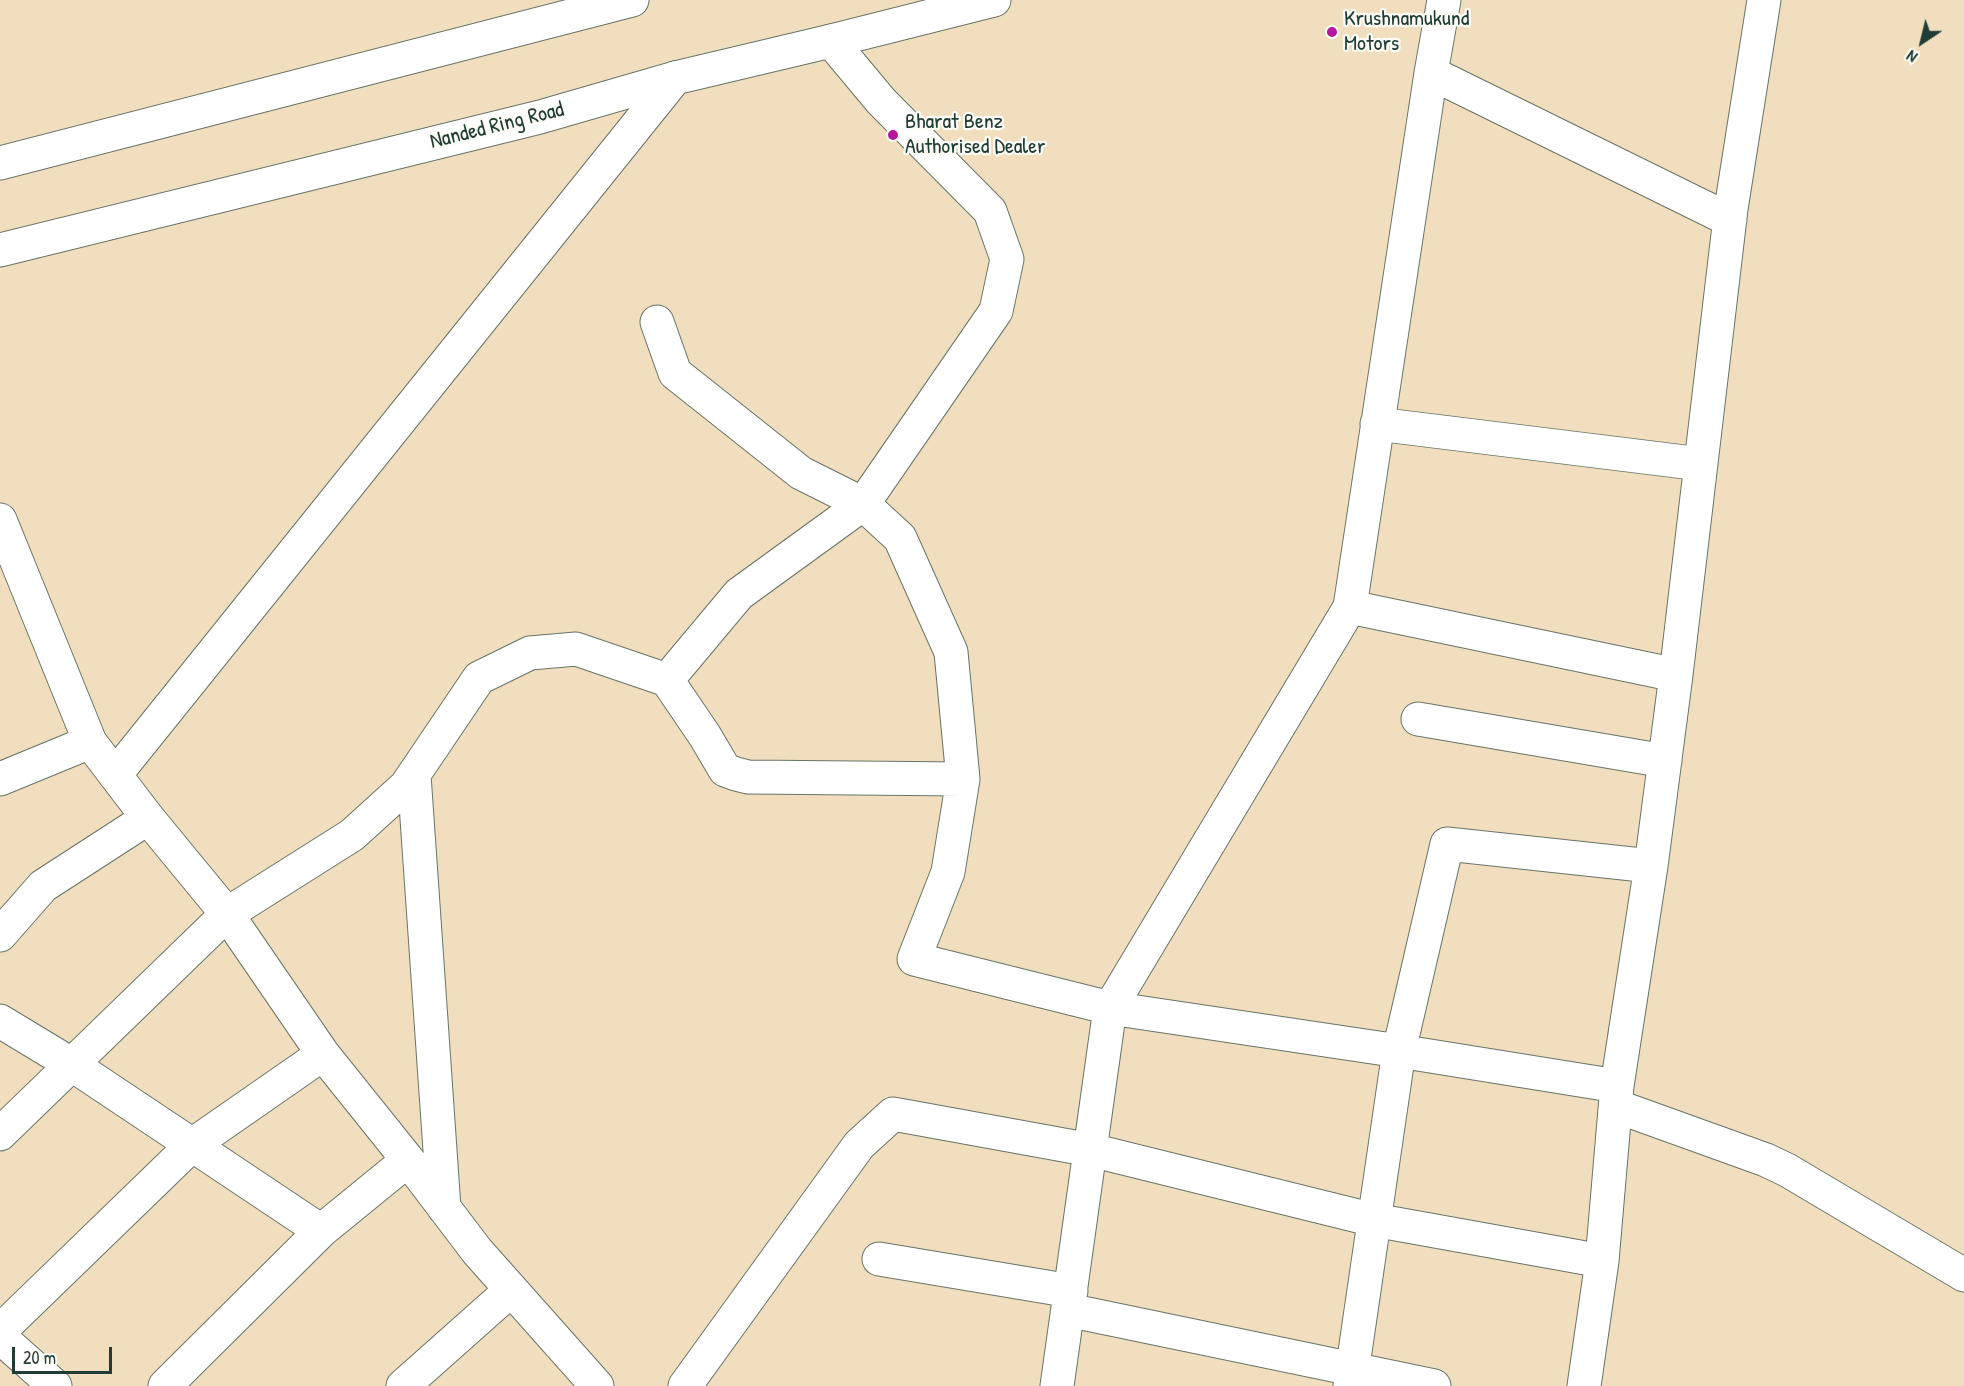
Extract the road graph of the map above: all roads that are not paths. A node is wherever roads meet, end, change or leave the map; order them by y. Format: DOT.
graph roads {
  1 [pos="632,0"];
  2 [pos="994,0"];
  3 [pos="1444,0"];
  4 [pos="1764,0"];
  5 [pos="831,41"];
  6 [pos="1431,73"];
  7 [pos="675,78"];
  8 [pos="0,163"];
  9 [pos="1730,220"];
  10 [pos="0,250"];
  11 [pos="657,322"];
  12 [pos="1377,424"];
  13 [pos="1701,464"];
  14 [pos="863,504"];
  15 [pos="0,520"];
  16 [pos="1350,607"];
  17 [pos="1676,675"];
  18 [pos="667,680"];
  19 [pos="1418,719"];
  20 [pos="90,741"];
  21 [pos="1665,761"];
  22 [pos="115,775"];
  23 [pos="414,775"];
  24 [pos="0,779"];
  25 [pos="963,779"];
  26 [pos="148,818"];
  27 [pos="1651,866"];
  28 [pos="227,914"];
  29 [pos="0,934"];
  30 [pos="1110,1008"];
  31 [pos="0,1021"];
  32 [pos="1399,1051"];
  33 [pos="323,1054"];
  34 [pos="72,1064"];
  35 [pos="1616,1096"];
  36 [pos="0,1134"];
  37 [pos="192,1145"];
  38 [pos="1091,1150"];
  39 [pos="408,1160"];
  40 [pos="444,1208"];
  41 [pos="1374,1220"];
  42 [pos="321,1231"];
  43 [pos="879,1260"];
  44 [pos="1602,1261"];
  45 [pos="1964,1275"];
  46 [pos="511,1290"];
  47 [pos="1069,1300"];
  48 [pos="0,1331"];
  49 [pos="0,1336"];
  50 [pos="1351,1378"];
  51 [pos="55,1386"];
  52 [pos="165,1386"];
  53 [pos="404,1386"];
  54 [pos="597,1386"];
  55 [pos="685,1386"];
  56 [pos="1057,1386"];
  57 [pos="1434,1386"];
  58 [pos="1584,1386"];
  1 -- 8 [label="main road"];
  2 -- 5 [label="main road, Nanded Ring Road"];
  3 -- 6 [label="main road"];
  4 -- 9 [label="main road"];
  5 -- 7 [label="main road, Nanded Ring Road"];
  5 -- 14 [label="main road"];
  6 -- 9 [label="main road"];
  6 -- 12 [label="main road"];
  7 -- 10 [label="main road, Nanded Ring Road"];
  7 -- 22 [label="main road"];
  9 -- 13 [label="main road"];
  11 -- 14 [label="main road"];
  12 -- 13 [label="main road"];
  12 -- 16 [label="main road"];
  13 -- 17 [label="main road"];
  14 -- 18 [label="main road"];
  14 -- 25 [label="main road"];
  15 -- 20 [label="main road"];
  16 -- 17 [label="main road"];
  16 -- 30 [label="main road"];
  17 -- 21 [label="main road"];
  18 -- 23 [label="main road"];
  18 -- 25 [label="main road"];
  19 -- 21 [label="main road"];
  20 -- 22 [label="main road"];
  20 -- 24 [label="main road"];
  21 -- 27 [label="main road"];
  22 -- 26 [label="main road"];
  23 -- 28 [label="main road"];
  23 -- 40 [label="main road"];
  25 -- 30 [label="main road"];
  26 -- 28 [label="main road"];
  26 -- 29 [label="main road"];
  27 -- 32 [label="main road"];
  27 -- 35 [label="main road"];
  28 -- 33 [label="main road"];
  28 -- 34 [label="main road"];
  30 -- 32 [label="main road"];
  30 -- 38 [label="main road"];
  31 -- 34 [label="main road"];
  32 -- 35 [label="main road"];
  32 -- 41 [label="main road"];
  33 -- 37 [label="main road"];
  33 -- 39 [label="main road"];
  34 -- 36 [label="main road"];
  34 -- 37 [label="main road"];
  35 -- 44 [label="main road"];
  35 -- 45 [label="main road"];
  37 -- 42 [label="main road"];
  37 -- 48 [label="main road"];
  38 -- 41 [label="main road"];
  38 -- 47 [label="main road"];
  38 -- 55 [label="main road"];
  39 -- 40 [label="main road"];
  39 -- 42 [label="main road"];
  40 -- 46 [label="main road"];
  41 -- 44 [label="main road"];
  41 -- 50 [label="main road"];
  42 -- 52 [label="main road"];
  43 -- 47 [label="main road"];
  44 -- 58 [label="main road"];
  46 -- 53 [label="main road"];
  46 -- 54 [label="main road"];
  47 -- 50 [label="main road"];
  47 -- 56 [label="main road"];
  49 -- 51 [label="main road"];
  50 -- 57 [label="main road"];
}
